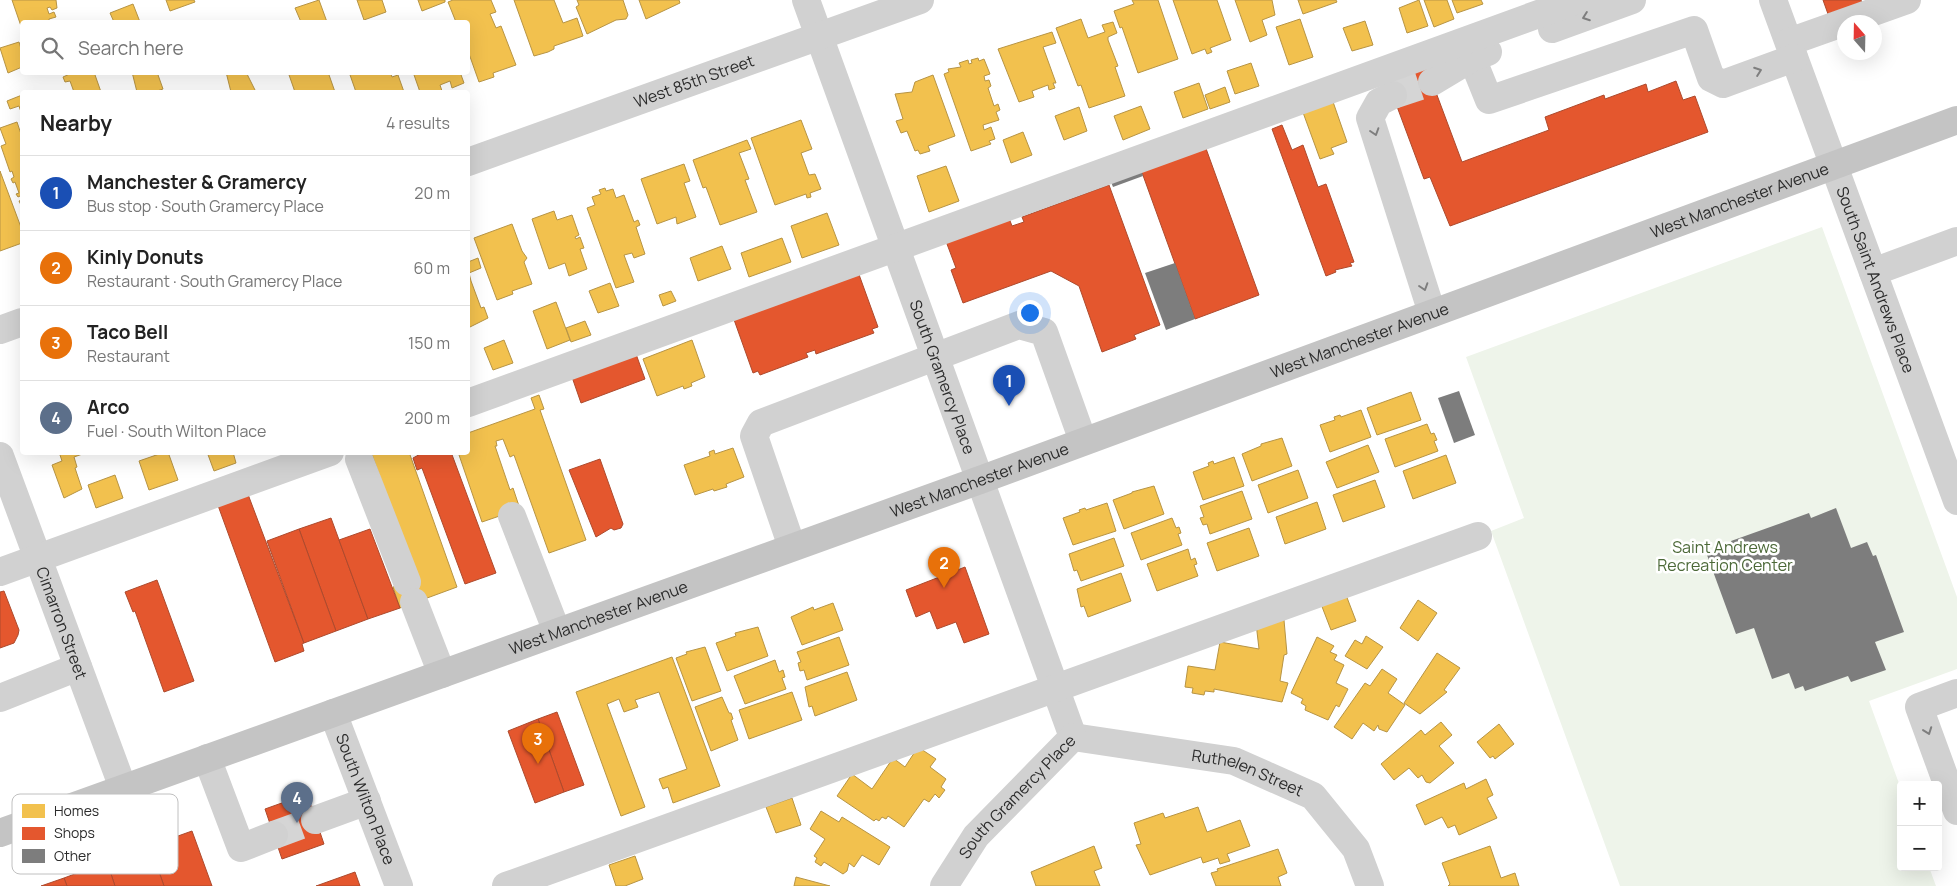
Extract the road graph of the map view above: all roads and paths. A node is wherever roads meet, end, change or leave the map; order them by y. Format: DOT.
graph roads {
  1 [pos="806,0"];
  2 [pos="920,0"];
  3 [pos="1576,0"];
  4 [pos="1632,0"];
  5 [pos="1773,0"];
  6 [pos="1907,0"];
  7 [pos="819,36"];
  8 [pos="1791,50"];
  9 [pos="1472,58"];
  10 [pos="1432,82"];
  11 [pos="1393,95"];
  12 [pos="1957,120"];
  13 [pos="470,161"];
  14 [pos="1834,164"];
  15 [pos="1957,241"];
  16 [pos="896,247"];
  17 [pos="1873,272"];
  18 [pos="1432,313"];
  19 [pos="20,323"];
  20 [pos="0,330"];
  21 [pos="935,356"];
  22 [pos="470,401"];
  23 [pos="1083,441"];
  24 [pos="322,455"];
  25 [pos="0,456"];
  26 [pos="359,459"];
  27 [pos="980,480"];
  28 [pos="1957,501"];
  29 [pos="512,516"];
  30 [pos="1478,536"];
  31 [pos="792,547"];
  32 [pos="38,559"];
  33 [pos="0,572"];
  34 [pos="557,632"];
  35 [pos="78,667"];
  36 [pos="442,674"];
  37 [pos="1056,688"];
  38 [pos="1957,693"];
  39 [pos="0,698"];
  40 [pos="333,713"];
  41 [pos="1073,737"];
  42 [pos="208,758"];
  43 [pos="123,788"];
  44 [pos="107,794"];
  45 [pos="367,801"];
  46 [pos="1957,811"];
  47 [pos="315,820"];
  48 [pos="12,829"];
  49 [pos="0,833"];
  50 [pos="274,835"];
  51 [pos="399,886"];
  52 [pos="506,886"];
  53 [pos="944,886"];
  54 [pos="1370,886"];
  1 -- 7 [label="street, South Gramercy Place"];
  2 -- 7 [label="street, West 85th Street"];
  3 -- 16 [label="street"];
  4 -- 9 [label="street, one-way"];
  5 -- 8 [label="street, South Saint Andrews Place"];
  6 -- 8 [label="street"];
  7 -- 13 [label="street, West 85th Street"];
  7 -- 16 [label="street, South Gramercy Place"];
  9 -- 8 [label="street, one-way"];
  8 -- 14 [label="street, South Saint Andrews Place"];
  9 -- 10 [label="street"];
  11 -- 18 [label="street, one-way"];
  12 -- 14 [label="main road, West Manchester Avenue"];
  14 -- 17 [label="street, South Saint Andrews Place"];
  14 -- 18 [label="main road, West Manchester Avenue"];
  15 -- 17 [label="street"];
  16 -- 21 [label="street, South Gramercy Place"];
  16 -- 22 [label="street"];
  17 -- 28 [label="street, South Saint Andrews Place"];
  18 -- 23 [label="main road, West Manchester Avenue"];
  19 -- 20 [label="street"];
  21 -- 23 [label="street"];
  21 -- 27 [label="street, South Gramercy Place"];
  21 -- 31 [label="street"];
  23 -- 27 [label="main road, West Manchester Avenue"];
  24 -- 32 [label="street"];
  25 -- 32 [label="street, Cimarron Street"];
  26 -- 36 [label="street"];
  27 -- 31 [label="main road, West Manchester Avenue"];
  27 -- 37 [label="street, South Gramercy Place"];
  29 -- 34 [label="street"];
  30 -- 37 [label="street"];
  31 -- 34 [label="main road, West Manchester Avenue"];
  32 -- 33 [label="street"];
  32 -- 35 [label="street, Cimarron Street"];
  34 -- 36 [label="main road, West Manchester Avenue"];
  35 -- 39 [label="street"];
  35 -- 43 [label="street, Cimarron Street"];
  36 -- 40 [label="main road, West Manchester Avenue"];
  37 -- 41 [label="street, South Gramercy Place"];
  37 -- 52 [label="street"];
  38 -- 46 [label="street, one-way"];
  40 -- 42 [label="main road, West Manchester Avenue"];
  40 -- 45 [label="street, South Wilton Place"];
  41 -- 53 [label="street, South Gramercy Place"];
  41 -- 54 [label="street, Ruthelen Street"];
  42 -- 43 [label="main road, West Manchester Avenue"];
  42 -- 50 [label="street"];
  43 -- 44 [label="main road, West Manchester Avenue"];
  45 -- 47 [label="street"];
  45 -- 51 [label="street, South Wilton Place"];
  48 -- 49 [label="main road, West Manchester Avenue"];
}
